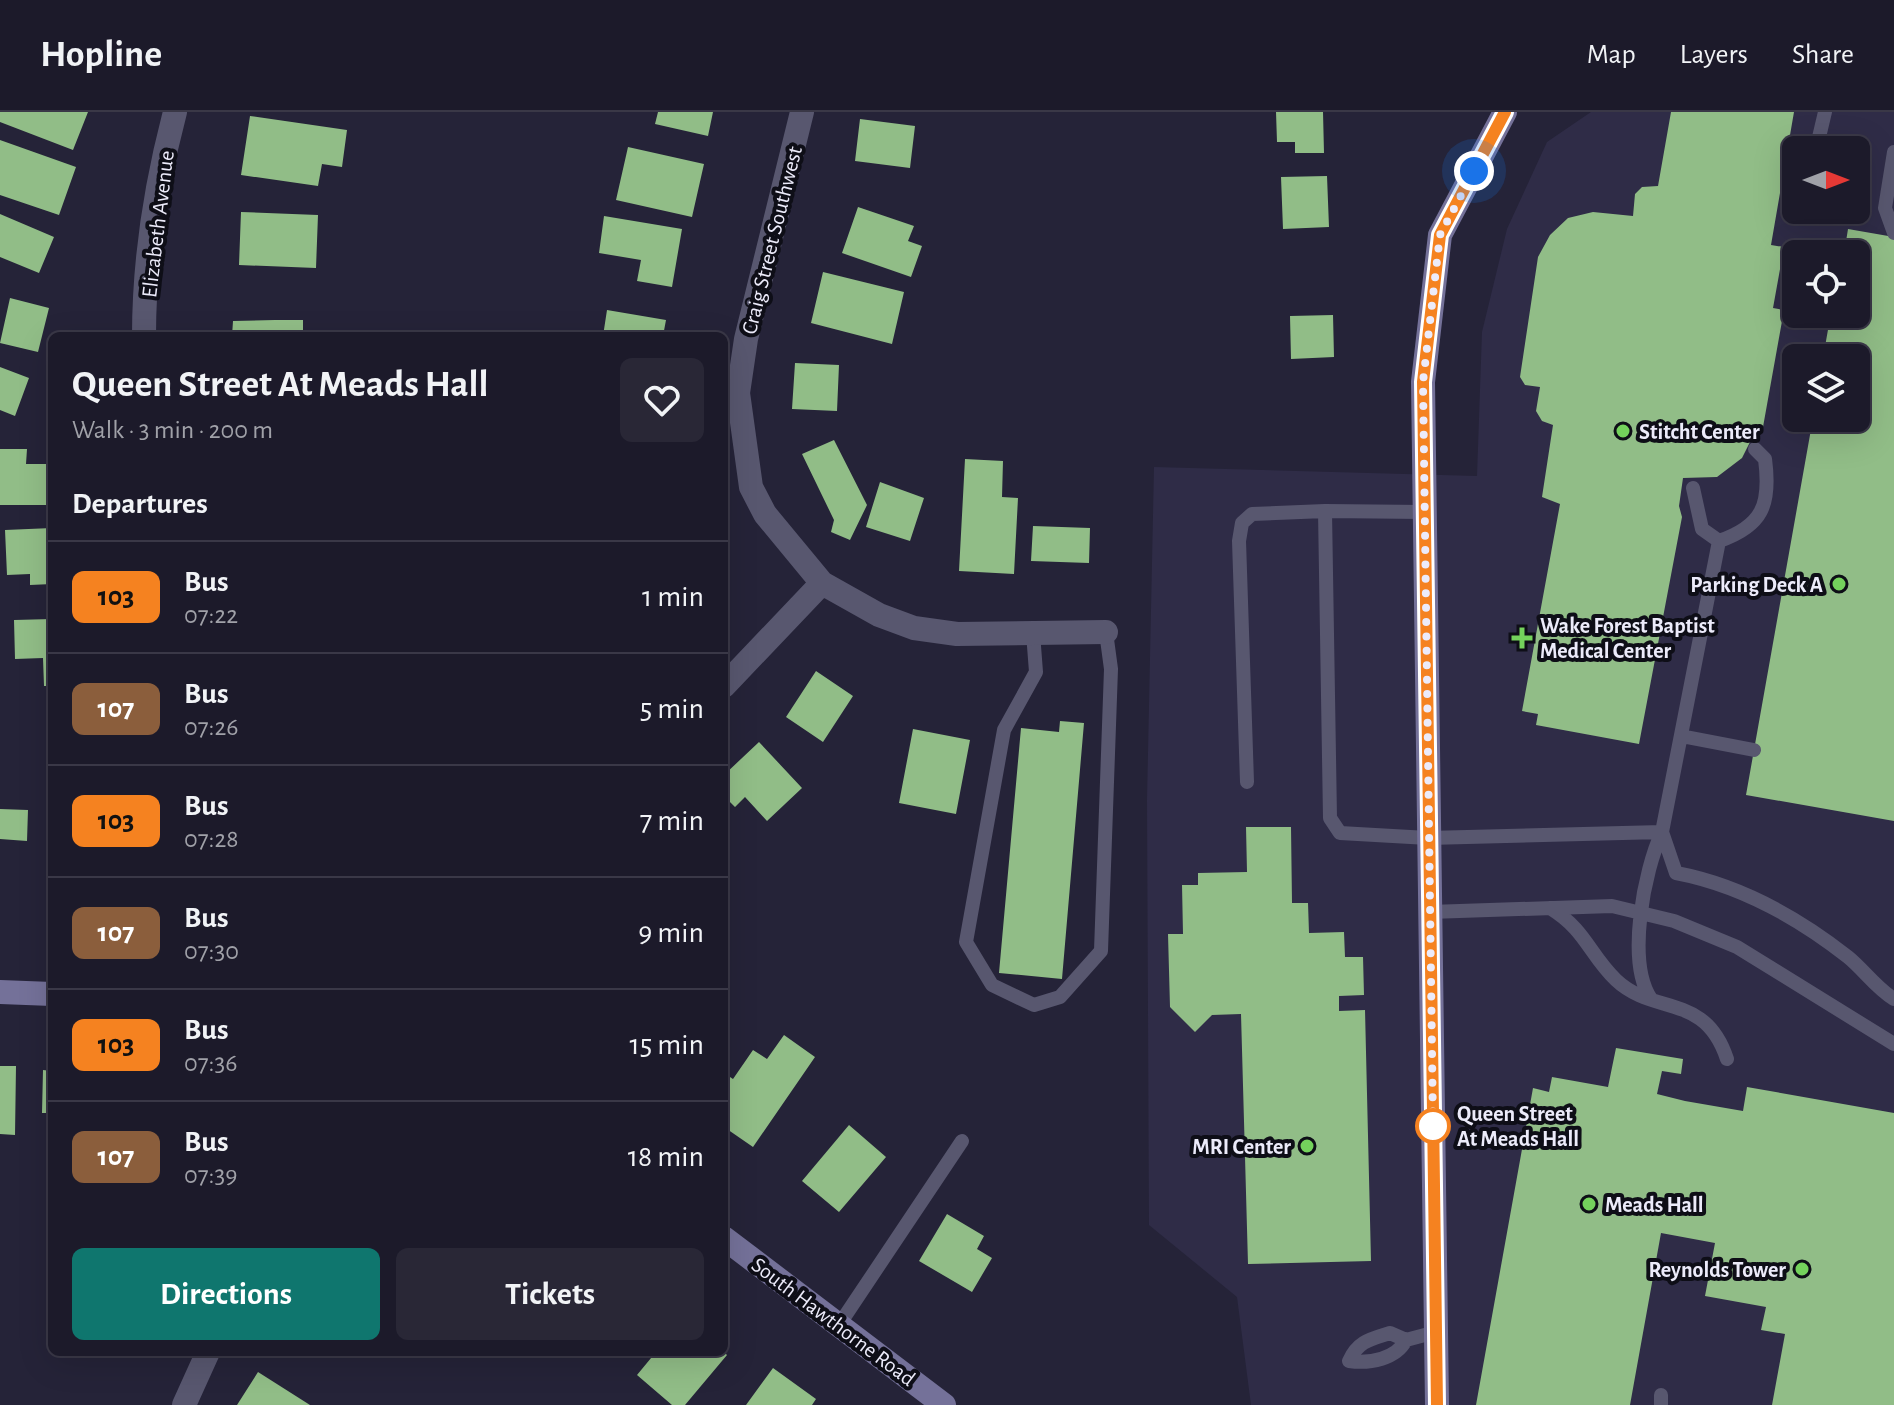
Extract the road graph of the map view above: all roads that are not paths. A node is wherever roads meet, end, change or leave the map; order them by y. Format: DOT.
graph roads {
  1 [pos="175,112"];
  2 [pos="802,112"];
  3 [pos="1505,112"];
  4 [pos="1825,112"];
  5 [pos="1819,136"];
  6 [pos="1894,152"];
  7 [pos="1894,233"];
  8 [pos="144,332"];
  9 [pos="1755,449"];
  10 [pos="1693,488"];
  11 [pos="1325,511"];
  12 [pos="1424,512"];
  13 [pos="1719,541"];
  14 [pos="822,583"];
  15 [pos="1106,632"];
  16 [pos="1033,633"];
  17 [pos="728,682"];
  18 [pos="1681,736"];
  19 [pos="1754,750"];
  20 [pos="1247,782"];
  21 [pos="1662,832"];
  22 [pos="1428,838"];
  23 [pos="1550,908"];
  24 [pos="1430,912"];
  25 [pos="1644,914"];
  26 [pos="0,992"];
  27 [pos="48,994"];
  28 [pos="1651,999"];
  29 [pos="1894,999"];
  30 [pos="1891,1044"];
  31 [pos="1727,1059"];
  32 [pos="962,1141"];
  33 [pos="728,1241"];
  34 [pos="839,1325"];
  35 [pos="1436,1332"];
  36 [pos="1406,1340"];
  37 [pos="206,1356"];
  38 [pos="184,1405"];
  39 [pos="944,1405"];
  40 [pos="1437,1405"];
  1 -- 8 [label="street, Elizabeth Avenue"];
  2 -- 14 [label="street, Craig Street Southwest"];
  3 -- 12 [label="street"];
  4 -- 5 [label="lane"];
  6 -- 7 [label="lane"];
  9 -- 13 [label="lane"];
  10 -- 13 [label="lane"];
  11 -- 12 [label="lane"];
  11 -- 20 [label="lane"];
  11 -- 22 [label="lane"];
  12 -- 22 [label="street"];
  13 -- 18 [label="lane"];
  14 -- 16 [label="street, Craig Street Southwest"];
  14 -- 17 [label="street"];
  15 -- 16 [label="street, Craig Street Southwest"];
  15 -- 16 [label="lane"];
  18 -- 19 [label="lane"];
  18 -- 21 [label="lane"];
  21 -- 22 [label="lane"];
  21 -- 25 [label="lane"];
  21 -- 29 [label="lane"];
  22 -- 24 [label="street"];
  23 -- 24 [label="lane"];
  23 -- 25 [label="lane"];
  23 -- 28 [label="lane"];
  24 -- 35 [label="street"];
  25 -- 28 [label="lane"];
  25 -- 30 [label="lane"];
  26 -- 27 [label="street"];
  28 -- 31 [label="lane"];
  32 -- 34 [label="lane"];
  33 -- 34 [label="street, South Hawthorne Road"];
  34 -- 39 [label="street, South Hawthorne Road"];
  35 -- 36 [label="lane"];
  35 -- 40 [label="street"];
  37 -- 38 [label="street"];
}
